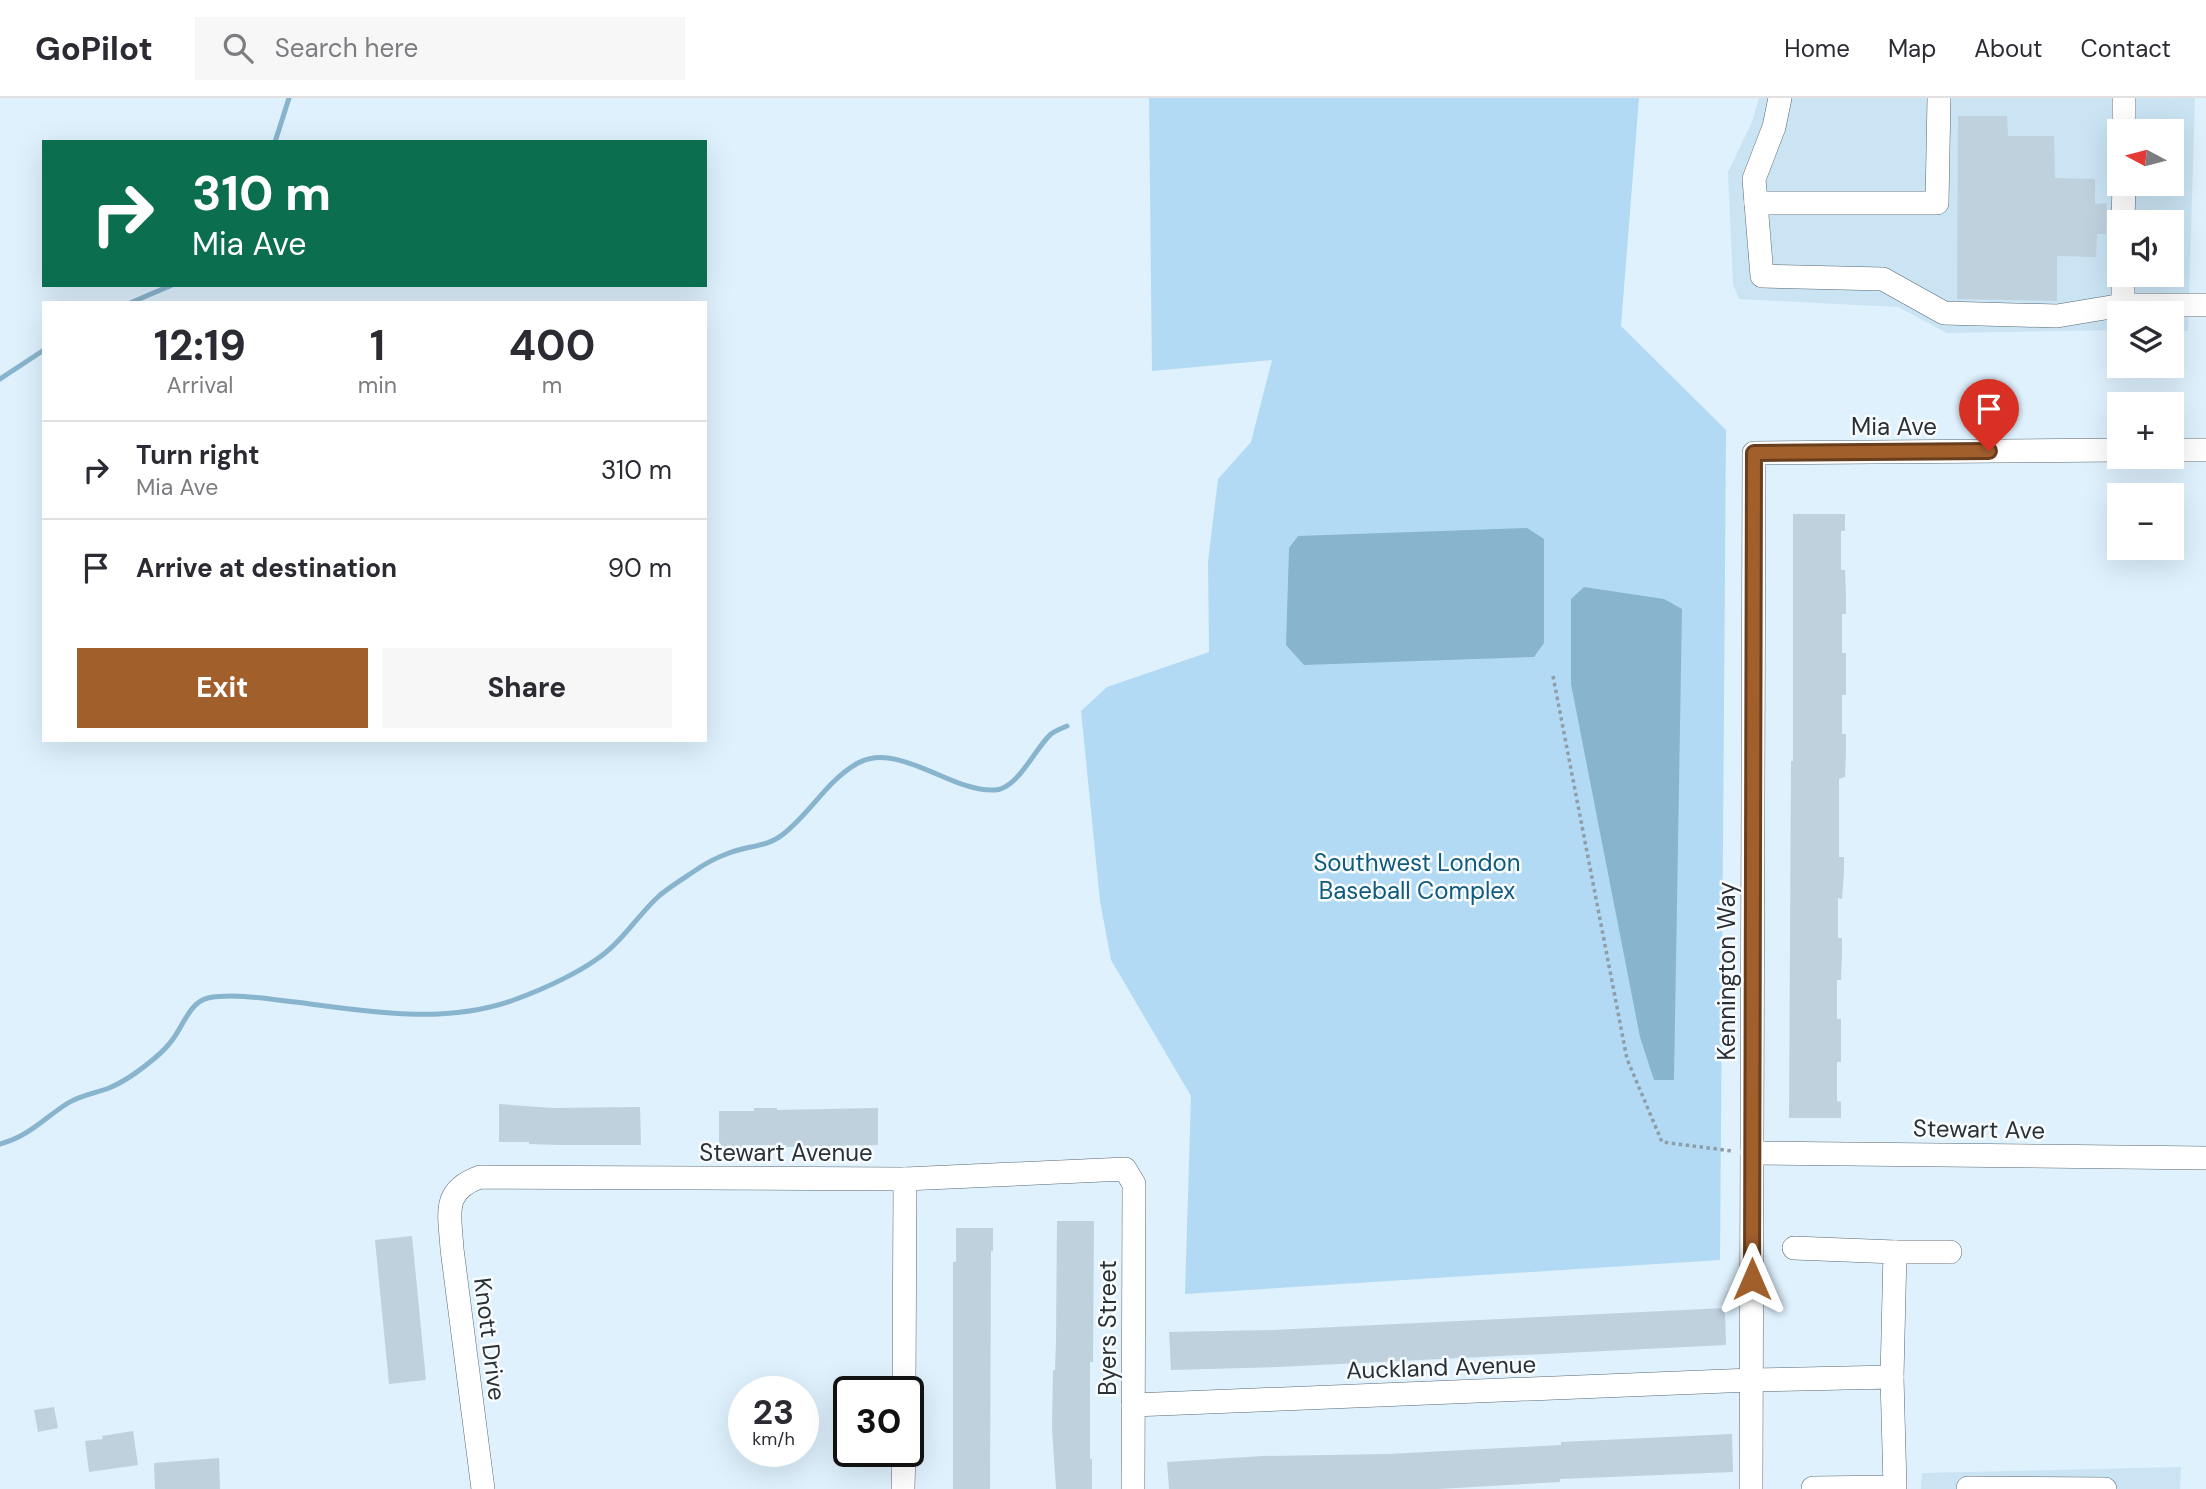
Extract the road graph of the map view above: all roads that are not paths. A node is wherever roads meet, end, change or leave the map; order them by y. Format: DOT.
graph roads {
  1 [pos="1780,98"];
  2 [pos="1939,98"];
  3 [pos="2124,98"];
  4 [pos="2124,119"];
  5 [pos="1756,202"];
  6 [pos="2184,305"];
  7 [pos="2206,305"];
  8 [pos="2107,307"];
  9 [pos="2107,450"];
  10 [pos="2184,450"];
  11 [pos="2206,450"];
  12 [pos="1754,453"];
  13 [pos="1752,1153"];
  14 [pos="2206,1158"];
  15 [pos="1125,1169"];
  16 [pos="905,1179"];
  17 [pos="453,1195"];
  18 [pos="1794,1248"];
  19 [pos="1895,1252"];
  20 [pos="1950,1252"];
  21 [pos="904,1376"];
  22 [pos="1892,1377"];
  23 [pos="1751,1380"];
  24 [pos="1133,1405"];
  25 [pos="904,1467"];
  26 [pos="1813,1488"];
  27 [pos="1968,1488"];
  28 [pos="483,1489"];
  29 [pos="903,1489"];
  30 [pos="1133,1489"];
  31 [pos="1751,1489"];
  32 [pos="2105,1489"];
  1 -- 5 [label="street"];
  2 -- 5 [label="street"];
  3 -- 4 [label="street"];
  5 -- 8 [label="street"];
  6 -- 7 [label="street"];
  9 -- 12 [label="street, Mia Ave"];
  10 -- 11 [label="street"];
  12 -- 13 [label="street, Kennington Way"];
  13 -- 14 [label="street, Stewart Ave"];
  13 -- 23 [label="street, Kennington Way"];
  15 -- 16 [label="street, Stewart Avenue"];
  15 -- 24 [label="street, Byers Street"];
  16 -- 17 [label="street, Stewart Avenue"];
  16 -- 21 [label="street"];
  17 -- 28 [label="street, Knott Drive"];
  18 -- 19 [label="street"];
  19 -- 20 [label="street"];
  19 -- 22 [label="street"];
  22 -- 23 [label="street, Auckland Avenue"];
  22 -- 26 [label="street"];
  23 -- 24 [label="street, Auckland Avenue"];
  23 -- 31 [label="street, Kennington Way"];
  24 -- 30 [label="street, Byers Street"];
  25 -- 29 [label="street"];
  27 -- 32 [label="street"];
}
